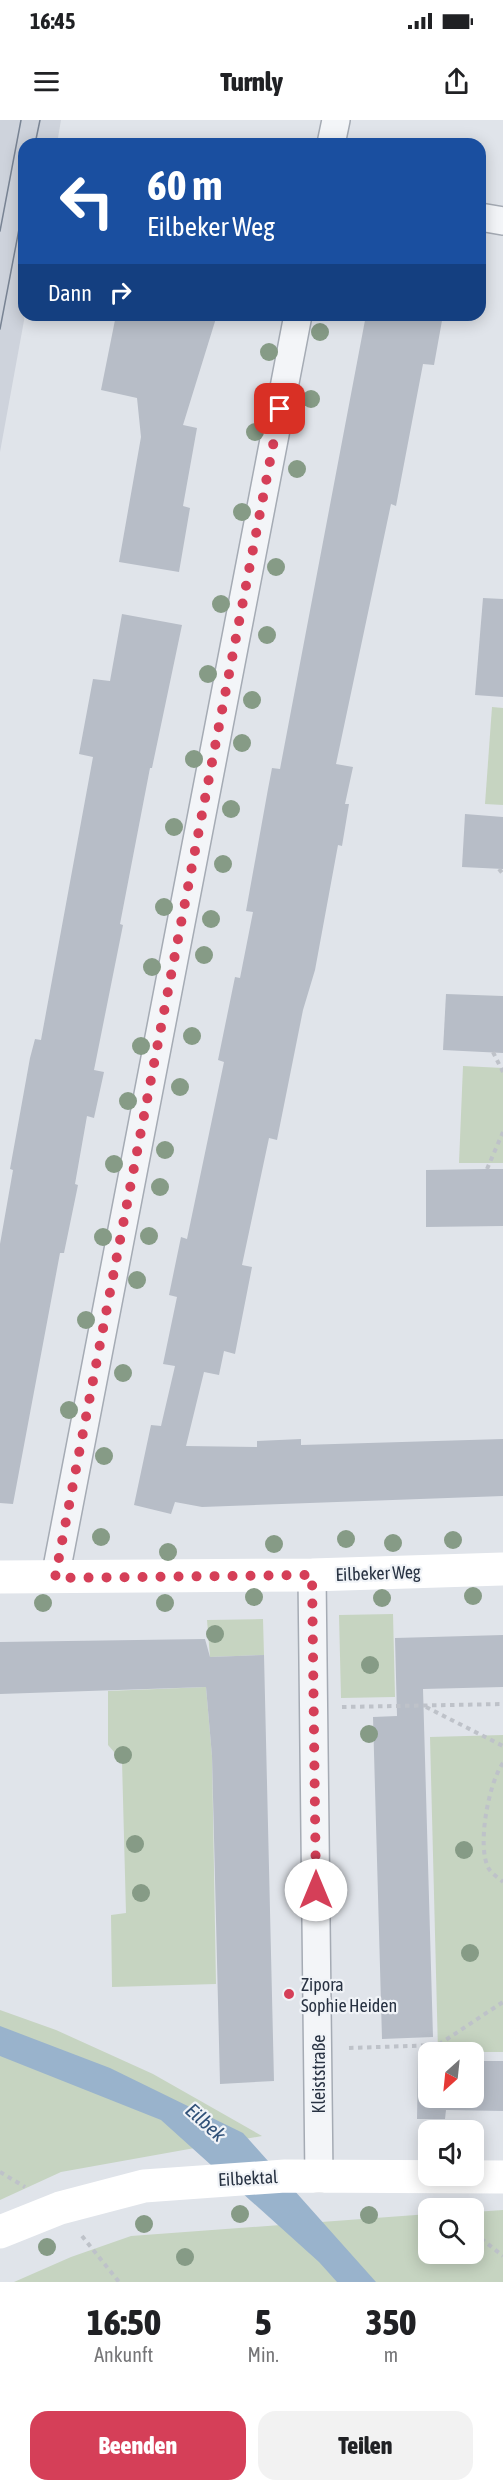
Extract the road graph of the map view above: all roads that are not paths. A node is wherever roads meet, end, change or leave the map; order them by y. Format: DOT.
graph roads {
  1 [pos="336,120"];
  2 [pos="332,138"];
  3 [pos="486,219"];
  4 [pos="503,221"];
  5 [pos="297,321"];
  6 [pos="503,1569"];
  7 [pos="312,1575"];
  8 [pos="0,1577"];
  9 [pos="55,1578"];
  10 [pos="503,2177"];
  11 [pos="319,2178"];
  12 [pos="0,2232"];
  1 -- 2 [label="street"];
  3 -- 4 [label="street"];
  5 -- 9 [label="street"];
  6 -- 7 [label="street, Eilbeker Weg"];
  7 -- 9 [label="street, Eilbeker Weg"];
  7 -- 11 [label="street, Kleiststraße"];
  8 -- 9 [label="street, Eilbeker Weg"];
  10 -- 11 [label="street, Eilbektal"];
  11 -- 12 [label="street, Eilbektal"];
}
